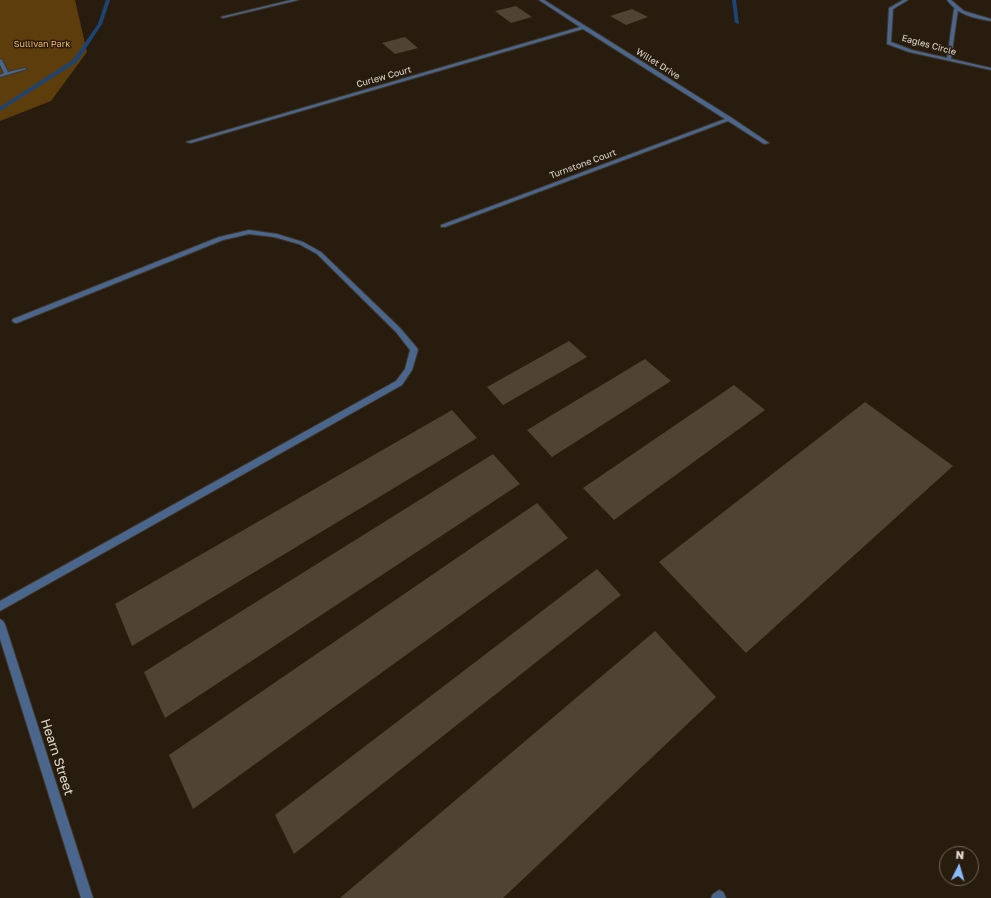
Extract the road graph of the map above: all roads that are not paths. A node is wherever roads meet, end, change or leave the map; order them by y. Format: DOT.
graph roads {
  1 [pos="296,0"];
  2 [pos="541,0"];
  3 [pos="906,0"];
  4 [pos="949,0"];
  5 [pos="956,9"];
  6 [pos="223,17"];
  7 [pos="991,20"];
  8 [pos="585,27"];
  9 [pos="949,59"];
  10 [pos="0,60"];
  11 [pos="25,69"];
  12 [pos="991,69"];
  13 [pos="7,74"];
  14 [pos="0,76"];
  15 [pos="730,119"];
  16 [pos="189,142"];
  17 [pos="766,143"];
  18 [pos="443,226"];
  19 [pos="15,321"];
  20 [pos="0,606"];
  21 [pos="0,624"];
  22 [pos="87,898"];
  23 [pos="717,898"];
  24 [pos="720,898"];
  1 -- 6 [label="street"];
  2 -- 8 [label="street, Willet Drive"];
  3 -- 9 [label="street, Eagles Circle"];
  4 -- 5 [label="street"];
  5 -- 7 [label="street"];
  5 -- 9 [label="street"];
  8 -- 15 [label="street, Willet Drive"];
  8 -- 16 [label="street, Curlew Court"];
  9 -- 12 [label="street, Eagles Circle"];
  10 -- 13 [label="street"];
  11 -- 13 [label="street"];
  13 -- 14 [label="street"];
  15 -- 17 [label="street, Willet Drive"];
  15 -- 18 [label="street, Turnstone Court"];
  19 -- 20 [label="street"];
  21 -- 22 [label="street, Hearn Street"];
  23 -- 24 [label="street"];
}
